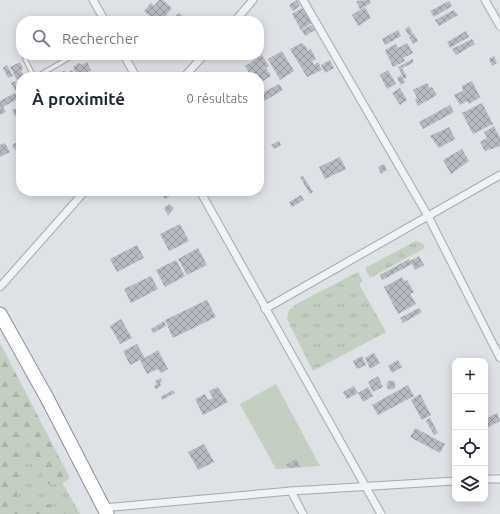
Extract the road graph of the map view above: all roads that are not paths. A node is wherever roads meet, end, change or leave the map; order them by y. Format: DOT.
graph roads {
  1 [pos="93,0"];
  2 [pos="253,0"];
  3 [pos="303,0"];
  4 [pos="485,0"];
  5 [pos="100,16"];
  6 [pos="239,16"];
  7 [pos="500,26"];
  8 [pos="26,60"];
  9 [pos="66,60"];
  10 [pos="127,60"];
  11 [pos="199,60"];
  12 [pos="32,72"];
  13 [pos="45,72"];
  14 [pos="133,72"];
  15 [pos="189,72"];
  16 [pos="500,175"];
  17 [pos="81,196"];
  18 [pos="203,196"];
  19 [pos="428,216"];
  20 [pos="0,287"];
  21 [pos="264,309"];
  22 [pos="0,314"];
  23 [pos="500,358"];
  24 [pos="488,479"];
  25 [pos="500,479"];
  26 [pos="452,481"];
  27 [pos="366,486"];
  28 [pos="291,491"];
  29 [pos="105,511"];
  30 [pos="303,514"];
  31 [pos="381,514"];
  1 -- 5 [label="street"];
  2 -- 6 [label="street"];
  3 -- 19 [label="street"];
  4 -- 7 [label="street"];
  8 -- 12 [label="lane"];
  9 -- 13 [label="lane"];
  10 -- 14 [label="street"];
  11 -- 15 [label="street"];
  16 -- 19 [label="street"];
  17 -- 20 [label="street"];
  18 -- 21 [label="street"];
  19 -- 21 [label="street"];
  19 -- 23 [label="street"];
  21 -- 27 [label="street"];
  22 -- 29 [label="highway"];
  24 -- 25 [label="street"];
  26 -- 27 [label="street"];
  27 -- 28 [label="street"];
  27 -- 31 [label="street"];
  28 -- 29 [label="street"];
  28 -- 30 [label="street"];
}
